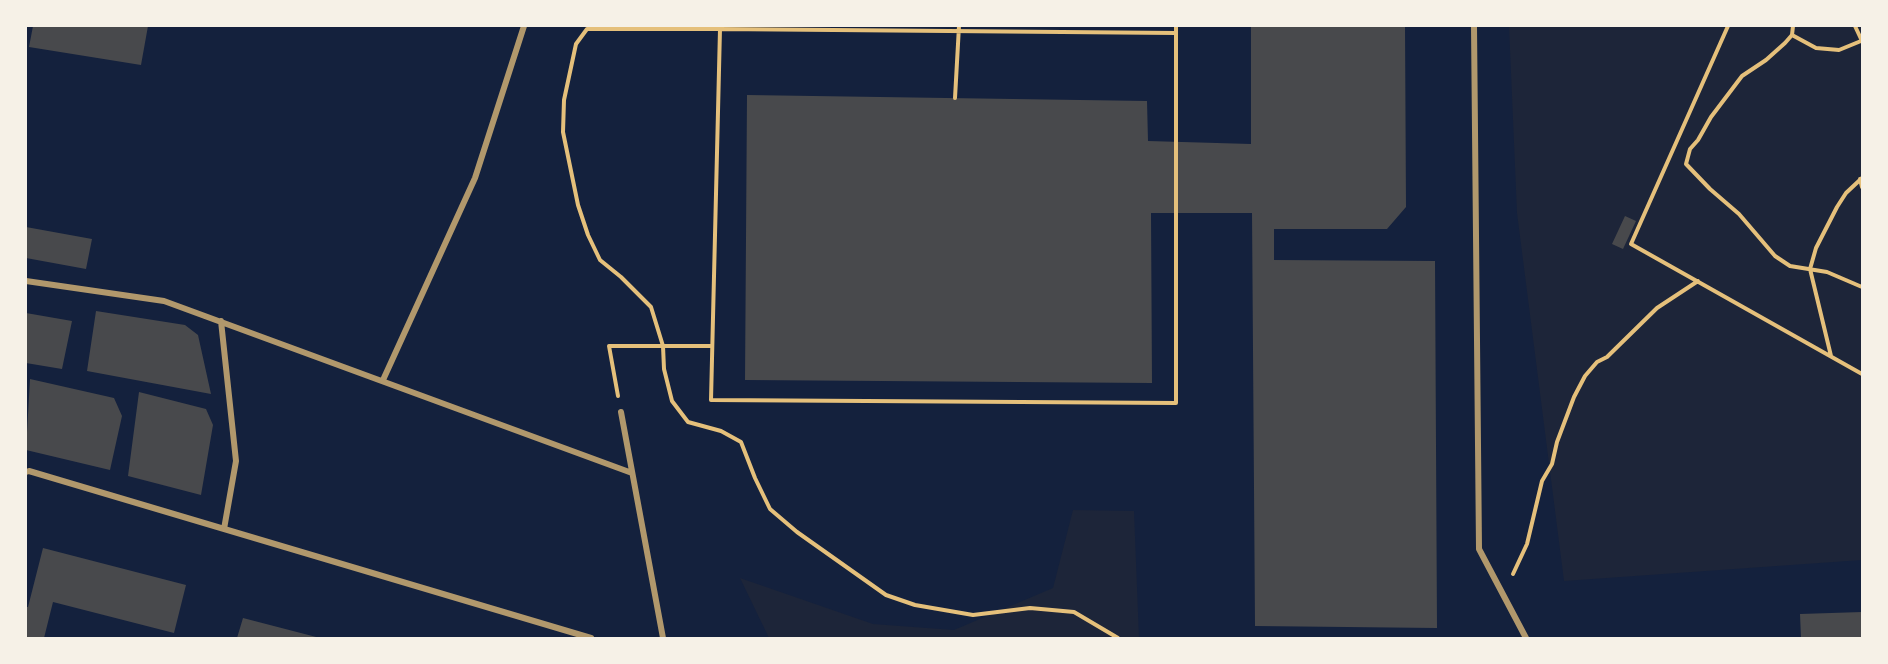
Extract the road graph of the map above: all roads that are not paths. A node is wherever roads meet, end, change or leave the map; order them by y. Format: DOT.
graph roads {
  1 [pos="524,26"];
  2 [pos="1474,26"];
  3 [pos="26,281"];
  4 [pos="221,321"];
  5 [pos="383,380"];
  6 [pos="621,412"];
  7 [pos="26,472"];
  8 [pos="632,473"];
  9 [pos="224,529"];
  10 [pos="591,639"];
  11 [pos="663,639"];
  12 [pos="1526,639"];
  1 -- 5 [label="street"];
  2 -- 12 [label="street"];
  3 -- 4 [label="street"];
  4 -- 5 [label="street"];
  4 -- 9 [label="street"];
  5 -- 8 [label="street"];
  6 -- 8 [label="street"];
  7 -- 9 [label="street"];
  8 -- 11 [label="street"];
  9 -- 10 [label="street"];
}
